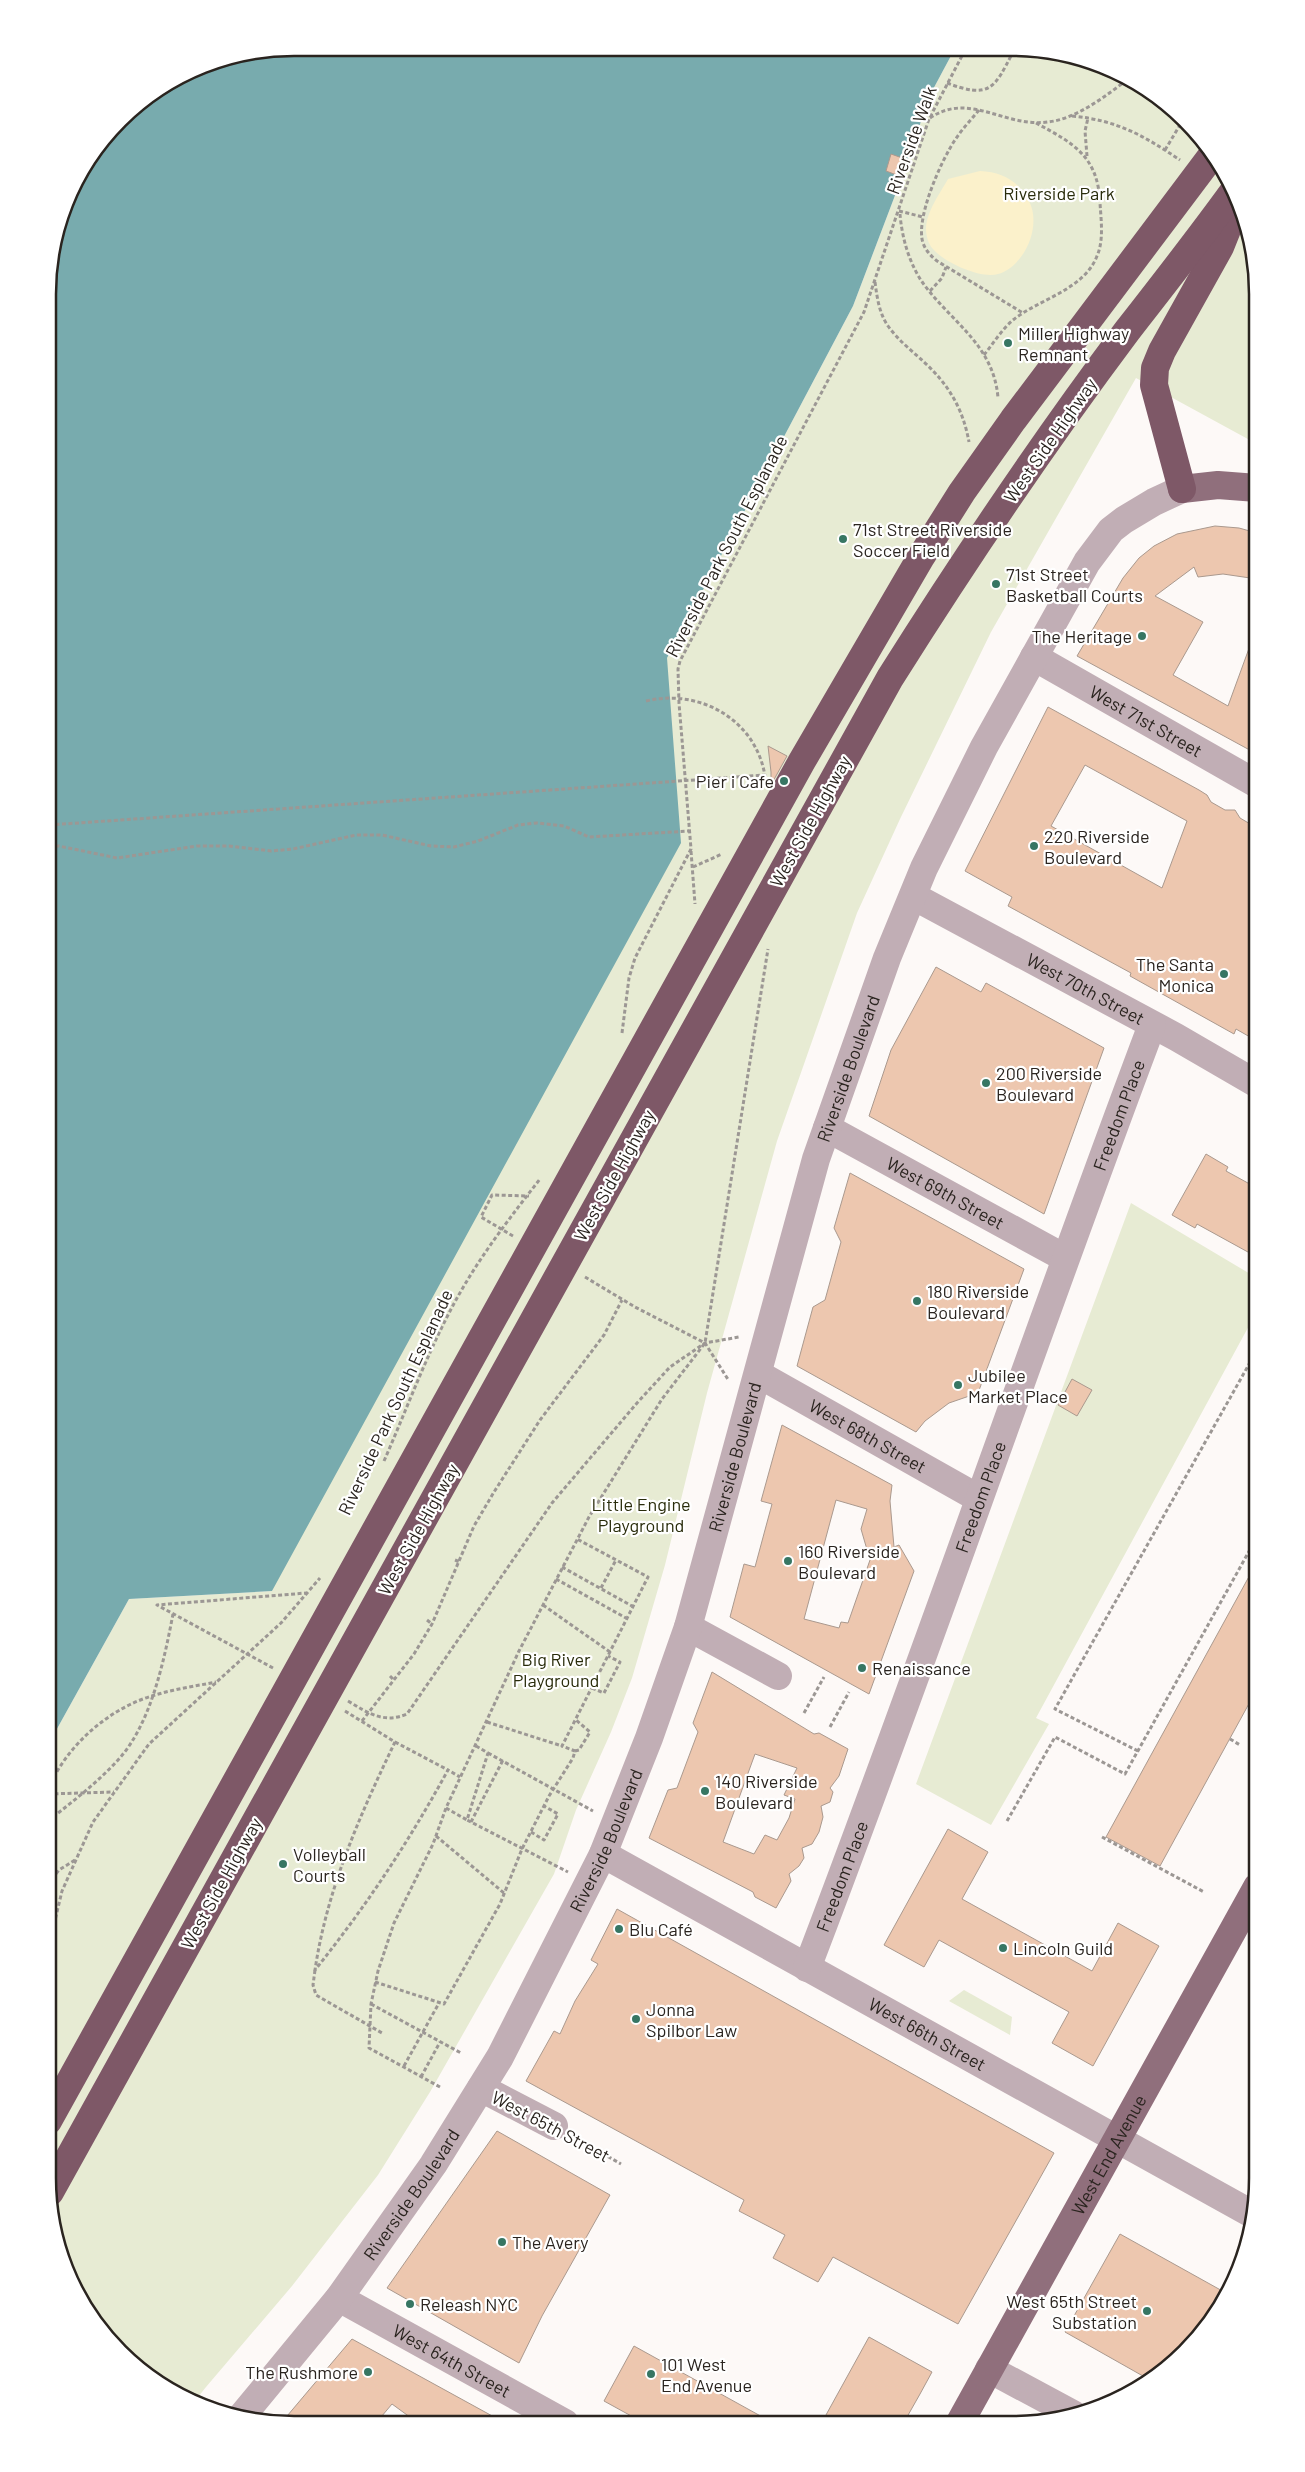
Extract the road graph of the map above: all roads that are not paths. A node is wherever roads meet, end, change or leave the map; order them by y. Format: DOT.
graph roads {
  1 [pos="1208,161"];
  2 [pos="1231,204"];
  3 [pos="1249,487"];
  4 [pos="1182,489"];
  5 [pos="1034,657"];
  6 [pos="1248,779"];
  7 [pos="913,896"];
  8 [pos="1152,1025"];
  9 [pos="1249,1080"];
  10 [pos="827,1128"];
  11 [pos="1065,1258"];
  12 [pos="758,1374"];
  13 [pos="978,1498"];
  14 [pos="688,1627"];
  15 [pos="778,1676"];
  16 [pos="603,1854"];
  17 [pos="1249,1901"];
  18 [pos="807,1968"];
  19 [pos="481,2088"];
  20 [pos="56,2107"];
  21 [pos="554,2126"];
  22 [pos="1116,2139"];
  23 [pos="56,2181"];
  24 [pos="1246,2211"];
  25 [pos="339,2298"];
  26 [pos="990,2369"];
  27 [pos="1065,2409"];
  28 [pos="246,2411"];
  29 [pos="552,2416"];
  30 [pos="964,2416"];
  1 -- 20 [label="highway, West Side Highway"];
  2 -- 4 [label="highway"];
  2 -- 23 [label="highway, West Side Highway"];
  3 -- 4 [label="main road"];
  4 -- 5 [label="street, Riverside Boulevard"];
  5 -- 6 [label="street, West 71st Street"];
  5 -- 7 [label="street, Riverside Boulevard"];
  7 -- 8 [label="street, West 70th Street"];
  7 -- 10 [label="street, Riverside Boulevard"];
  8 -- 9 [label="street, West 70th Street"];
  8 -- 11 [label="street, Freedom Place"];
  10 -- 11 [label="street, West 69th Street"];
  10 -- 12 [label="street, Riverside Boulevard"];
  11 -- 13 [label="street, Freedom Place"];
  12 -- 13 [label="street, West 68th Street"];
  12 -- 14 [label="street, Riverside Boulevard"];
  13 -- 18 [label="street, Freedom Place"];
  14 -- 15 [label="street"];
  14 -- 16 [label="street, Riverside Boulevard"];
  16 -- 18 [label="street, West 66th Street"];
  16 -- 19 [label="street, Riverside Boulevard"];
  17 -- 22 [label="main road, West End Avenue"];
  18 -- 22 [label="street, West 66th Street"];
  19 -- 21 [label="street, West 65th Street"];
  19 -- 25 [label="street, Riverside Boulevard"];
  22 -- 24 [label="street, West 66th Street"];
  22 -- 26 [label="main road, West End Avenue"];
  25 -- 28 [label="street, Riverside Boulevard"];
  25 -- 29 [label="street, West 64th Street"];
  26 -- 27 [label="street"];
  26 -- 30 [label="main road, West End Avenue"];
}
